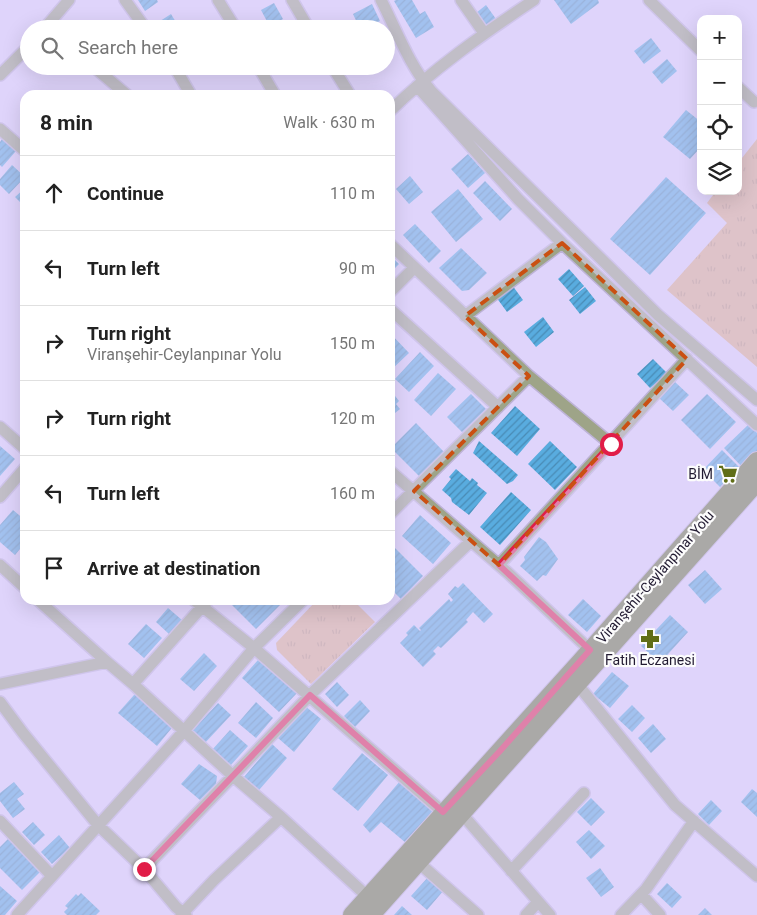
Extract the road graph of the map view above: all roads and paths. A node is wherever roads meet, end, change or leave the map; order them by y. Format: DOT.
graph roads {
  1 [pos="69,0"];
  2 [pos="125,0"];
  3 [pos="218,0"];
  4 [pos="292,0"];
  5 [pos="381,0"];
  6 [pos="462,0"];
  7 [pos="534,0"];
  8 [pos="649,0"];
  9 [pos="53,20"];
  10 [pos="139,20"];
  11 [pos="230,20"];
  12 [pos="304,20"];
  13 [pos="390,20"];
  14 [pos="395,30"];
  15 [pos="484,33"];
  16 [pos="697,47"];
  17 [pos="20,55"];
  18 [pos="103,75"];
  19 [pos="179,75"];
  20 [pos="263,75"];
  21 [pos="338,75"];
  22 [pos="0,76"];
  23 [pos="420,84"];
  24 [pos="120,90"];
  25 [pos="188,90"];
  26 [pos="272,90"];
  27 [pos="347,90"];
  28 [pos="742,91"];
  29 [pos="754,102"];
  30 [pos="395,106"];
  31 [pos="0,129"];
  32 [pos="20,147"];
  33 [pos="562,243"];
  34 [pos="395,249"];
  35 [pos="414,268"];
  36 [pos="395,287"];
  37 [pos="395,314"];
  38 [pos="465,316"];
  39 [pos="687,359"];
  40 [pos="529,376"];
  41 [pos="757,400"];
  42 [pos="498,407"];
  43 [pos="757,425"];
  44 [pos="0,427"];
  45 [pos="20,444"];
  46 [pos="611,444"];
  47 [pos="757,461"];
  48 [pos="20,474"];
  49 [pos="395,475"];
  50 [pos="757,482"];
  51 [pos="414,491"];
  52 [pos="0,497"];
  53 [pos="395,509"];
  54 [pos="471,541"];
  55 [pos="0,565"];
  56 [pos="499,565"];
  57 [pos="20,583"];
  58 [pos="44,605"];
  59 [pos="199,605"];
  60 [pos="204,605"];
  61 [pos="298,605"];
  62 [pos="254,648"];
  63 [pos="590,650"];
  64 [pos="107,662"];
  65 [pos="0,684"];
  66 [pos="133,684"];
  67 [pos="578,685"];
  68 [pos="310,695"];
  69 [pos="0,702"];
  70 [pos="184,731"];
  71 [pos="233,776"];
  72 [pos="584,793"];
  73 [pos="443,812"];
  74 [pos="462,814"];
  75 [pos="281,817"];
  76 [pos="694,822"];
  77 [pos="98,825"];
  78 [pos="2,829"];
  79 [pos="419,863"];
  80 [pos="144,869"];
  81 [pos="511,871"];
  82 [pos="52,876"];
  83 [pos="757,876"];
  84 [pos="641,894"];
  85 [pos="538,902"];
  86 [pos="374,909"];
  87 [pos="184,914"];
  88 [pos="17,915"];
  89 [pos="352,915"];
  90 [pos="478,915"];
  91 [pos="526,915"];
  92 [pos="550,915"];
  93 [pos="621,915"];
  94 [pos="660,915"];
  1 -- 9 [label="street"];
  2 -- 10 [label="street"];
  3 -- 11 [label="street"];
  4 -- 12 [label="street"];
  5 -- 13 [label="street"];
  6 -- 15 [label="street"];
  7 -- 15 [label="street"];
  8 -- 16 [label="street"];
  14 -- 23 [label="street"];
  15 -- 23 [label="street"];
  17 -- 22 [label="street"];
  18 -- 24 [label="street"];
  19 -- 25 [label="street"];
  20 -- 26 [label="street"];
  21 -- 27 [label="street"];
  23 -- 30 [label="street"];
  23 -- 33 [label="street"];
  23 -- 41 [label="street"];
  28 -- 29 [label="street"];
  31 -- 32 [label="street"];
  33 -- 38 [label="street"];
  33 -- 39 [label="street"];
  34 -- 35 [label="street"];
  35 -- 36 [label="street"];
  35 -- 38 [label="street"];
  37 -- 42 [label="street"];
  38 -- 40 [label="street"];
  39 -- 43 [label="street"];
  39 -- 46 [label="street"];
  40 -- 42 [label="street"];
  40 -- 46 [label="street"];
  42 -- 51 [label="street"];
  44 -- 45 [label="street"];
  46 -- 56 [label="street"];
  47 -- 63 [label="main road, Viranşehir-Ceylanpınar Yolu"];
  48 -- 52 [label="street"];
  49 -- 51 [label="street"];
  50 -- 67 [label="main road, Viranşehir-Ceylanpınar Yolu"];
  51 -- 53 [label="street"];
  51 -- 54 [label="street"];
  54 -- 56 [label="street"];
  54 -- 68 [label="street"];
  55 -- 57 [label="street"];
  56 -- 63 [label="street"];
  58 -- 64 [label="street"];
  59 -- 66 [label="street"];
  60 -- 62 [label="street"];
  61 -- 62 [label="street"];
  62 -- 68 [label="street"];
  62 -- 70 [label="street"];
  63 -- 73 [label="main road, Viranşehir-Ceylanpınar Yolu"];
  64 -- 65 [label="street"];
  64 -- 66 [label="street"];
  66 -- 70 [label="street"];
  67 -- 74 [label="main road, Viranşehir-Ceylanpınar Yolu"];
  67 -- 76 [label="street"];
  68 -- 71 [label="street"];
  68 -- 73 [label="street"];
  69 -- 77 [label="street"];
  70 -- 71 [label="street"];
  70 -- 77 [label="street"];
  71 -- 75 [label="street"];
  71 -- 80 [label="street"];
  72 -- 81 [label="street"];
  73 -- 86 [label="main road, Viranşehir-Ceylanpınar Yolu"];
  74 -- 79 [label="main road, Viranşehir-Ceylanpınar Yolu"];
  74 -- 81 [label="street"];
  75 -- 86 [label="street"];
  75 -- 87 [label="street"];
  76 -- 83 [label="street"];
  76 -- 84 [label="street"];
  77 -- 80 [label="street"];
  77 -- 82 [label="street"];
  78 -- 82 [label="street"];
  79 -- 86 [label="main road, Viranşehir-Ceylanpınar Yolu"];
  79 -- 90 [label="street"];
  80 -- 87 [label="street"];
  81 -- 85 [label="street"];
  82 -- 88 [label="street"];
  84 -- 93 [label="street"];
  84 -- 94 [label="street"];
  85 -- 91 [label="street"];
  85 -- 92 [label="street"];
  86 -- 89 [label="main road, Viranşehir-Ceylanpınar Yolu"];
}
